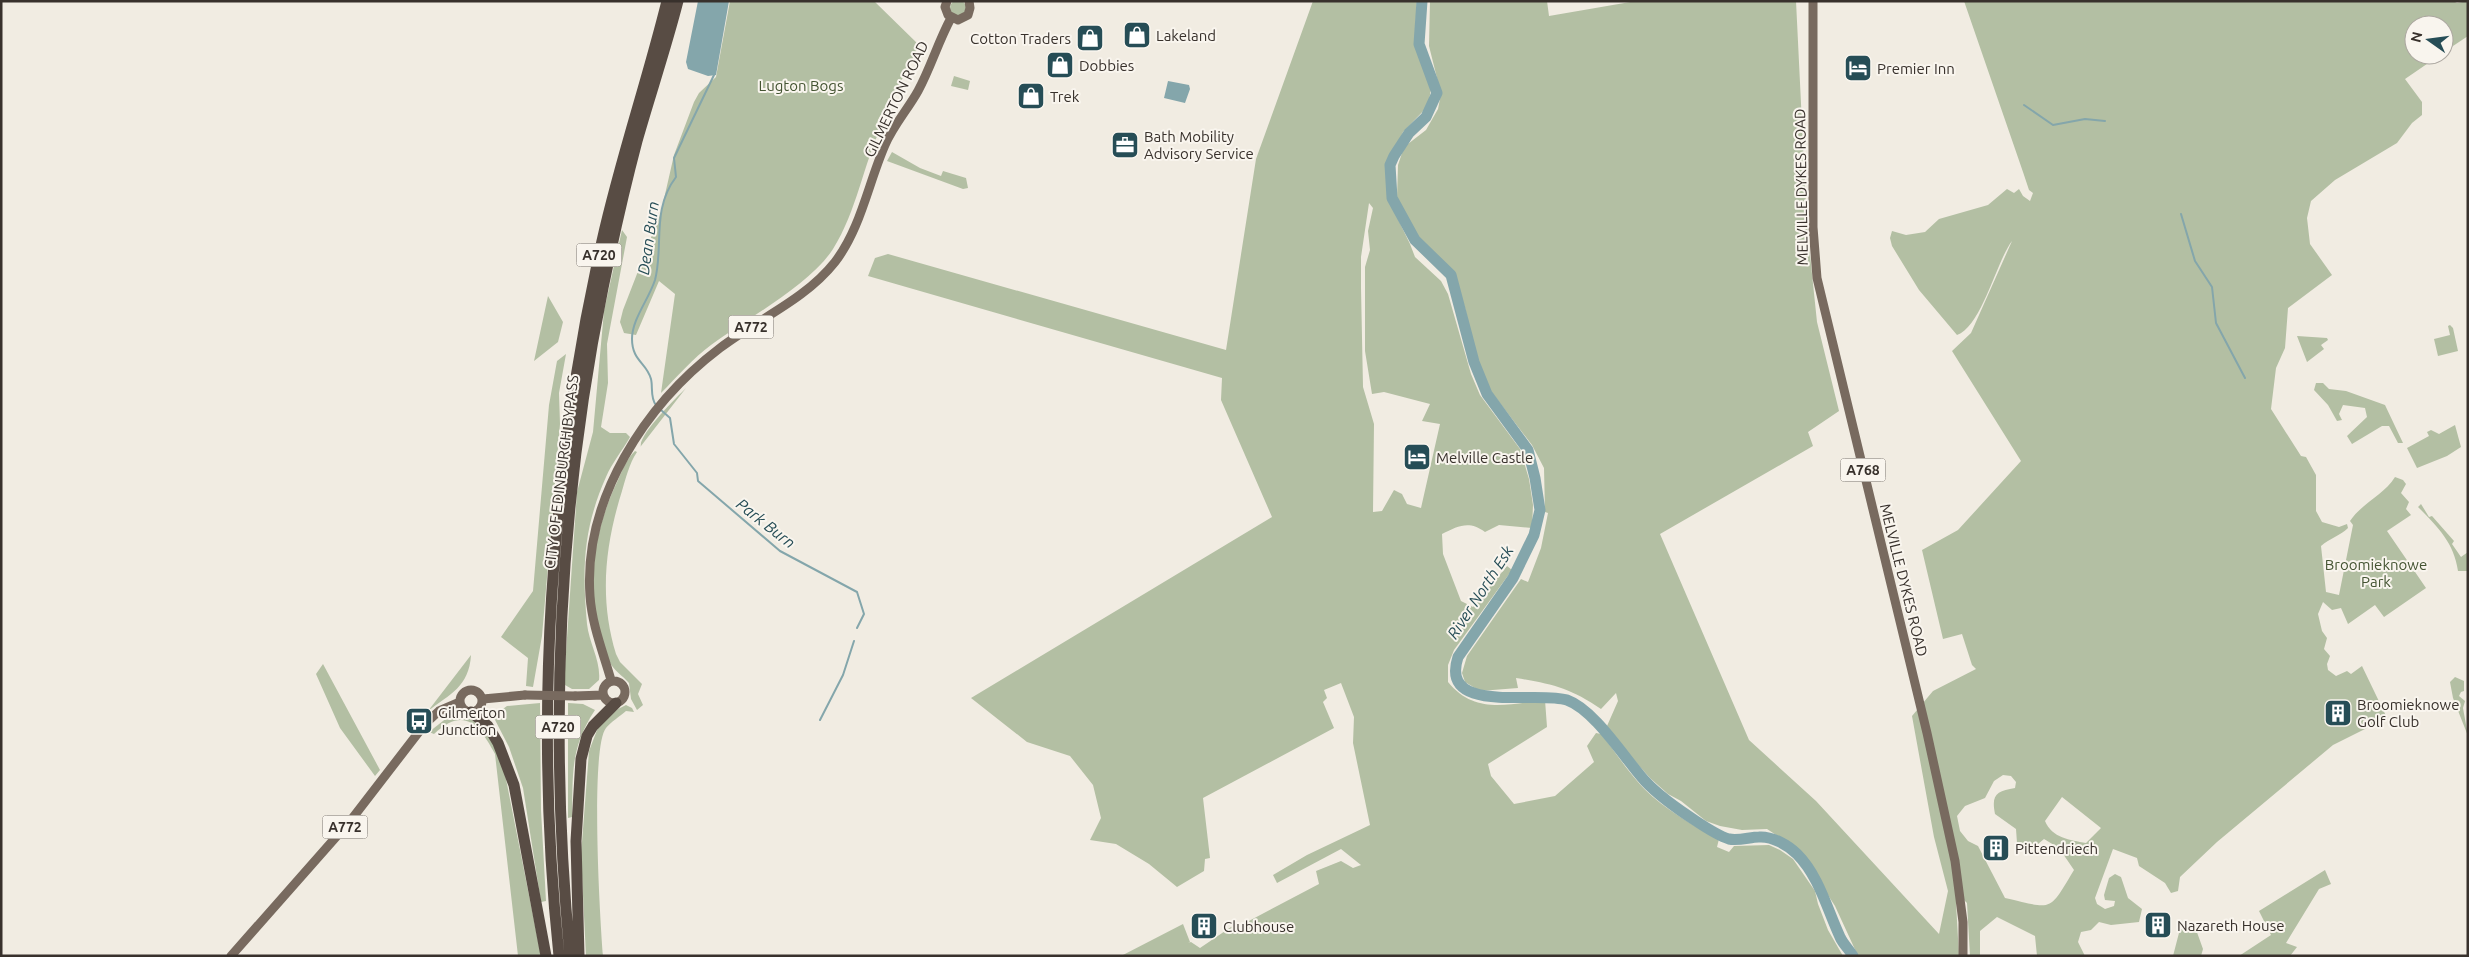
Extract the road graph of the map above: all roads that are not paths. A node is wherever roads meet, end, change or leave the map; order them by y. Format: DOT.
graph roads {
  1 [pos="667,1"];
  2 [pos="678,1"];
  3 [pos="947,1"];
  4 [pos="969,1"];
  5 [pos="1813,1"];
  6 [pos="951,18"];
  7 [pos="611,680"];
  8 [pos="603,695"];
  9 [pos="482,699"];
  10 [pos="460,702"];
  11 [pos="616,703"];
  12 [pos="471,712"];
  13 [pos="231,956"];
  14 [pos="546,956"];
  15 [pos="559,956"];
  16 [pos="570,956"];
  17 [pos="579,956"];
  18 [pos="1963,956"];
  1 -- 15 [label="highway, CITY OF EDINBURGH BYPASS / A720"];
  2 -- 16 [label="highway, CITY OF EDINBURGH BYPASS / A720"];
  3 -- 6 [label="main road"];
  4 -- 6 [label="main road"];
  5 -- 18 [label="main road, MELVILLE DYKES ROAD / A768"];
  6 -- 7 [label="main road, GILMERTON ROAD / A772"];
  7 -- 8 [label="main road"];
  7 -- 11 [label="main road, A772"];
  8 -- 9 [label="main road, A772, bridge"];
  8 -- 11 [label="main road"];
  9 -- 10 [label="main road, A772"];
  9 -- 12 [label="main road"];
  10 -- 12 [label="main road"];
  10 -- 13 [label="main road, A772"];
  11 -- 17 [label="highway"];
  12 -- 14 [label="highway"];
}
